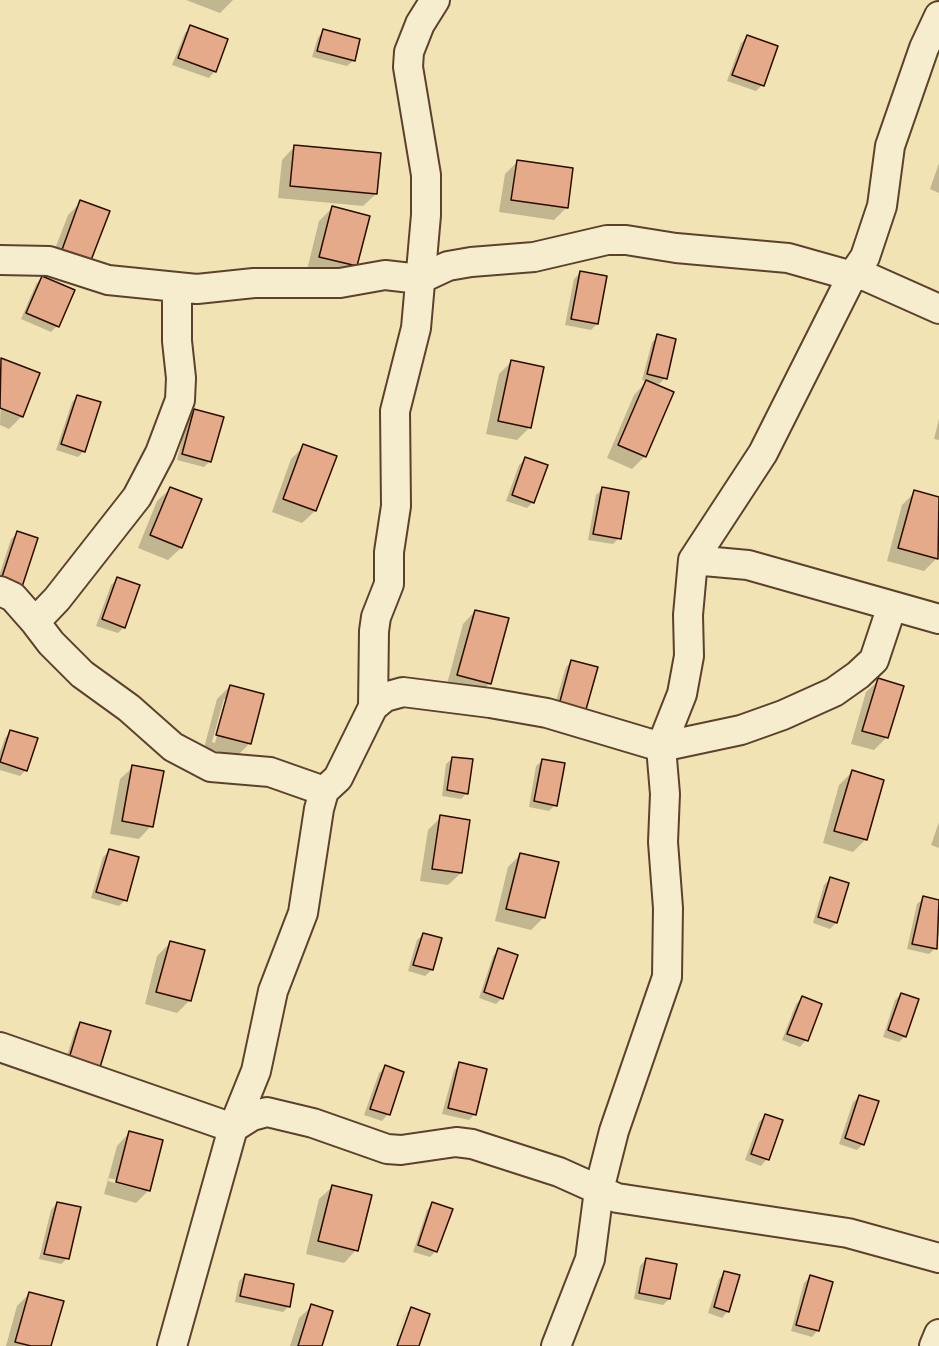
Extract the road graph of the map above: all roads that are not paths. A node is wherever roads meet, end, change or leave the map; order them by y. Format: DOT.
graph roads {
  1 [pos="435,0"];
  2 [pos="939,16"];
  3 [pos="0,260"];
  4 [pos="852,276"];
  5 [pos="420,279"];
  6 [pos="177,287"];
  7 [pos="939,309"];
  8 [pos="693,560"];
  9 [pos="0,591"];
  10 [pos="892,606"];
  11 [pos="939,619"];
  12 [pos="35,622"];
  13 [pos="373,707"];
  14 [pos="661,747"];
  15 [pos="324,791"];
  16 [pos="0,1047"];
  17 [pos="233,1128"];
  18 [pos="599,1190"];
  19 [pos="939,1258"];
  20 [pos="939,1334"];
  21 [pos="172,1346"];
  22 [pos="556,1346"];
  23 [pos="934,1346"];
  1 -- 5 [label="street"];
  2 -- 4 [label="street"];
  3 -- 6 [label="street"];
  4 -- 5 [label="street"];
  4 -- 7 [label="street"];
  4 -- 8 [label="street"];
  5 -- 6 [label="street"];
  5 -- 13 [label="street"];
  6 -- 12 [label="street"];
  8 -- 10 [label="street"];
  8 -- 14 [label="street"];
  9 -- 12 [label="street"];
  10 -- 11 [label="street"];
  10 -- 14 [label="street"];
  12 -- 15 [label="street"];
  13 -- 14 [label="street"];
  13 -- 15 [label="street"];
  14 -- 18 [label="street"];
  15 -- 17 [label="street"];
  16 -- 17 [label="street"];
  17 -- 18 [label="street"];
  17 -- 21 [label="street"];
  18 -- 19 [label="street"];
  18 -- 22 [label="street"];
  20 -- 23 [label="street"];
}
